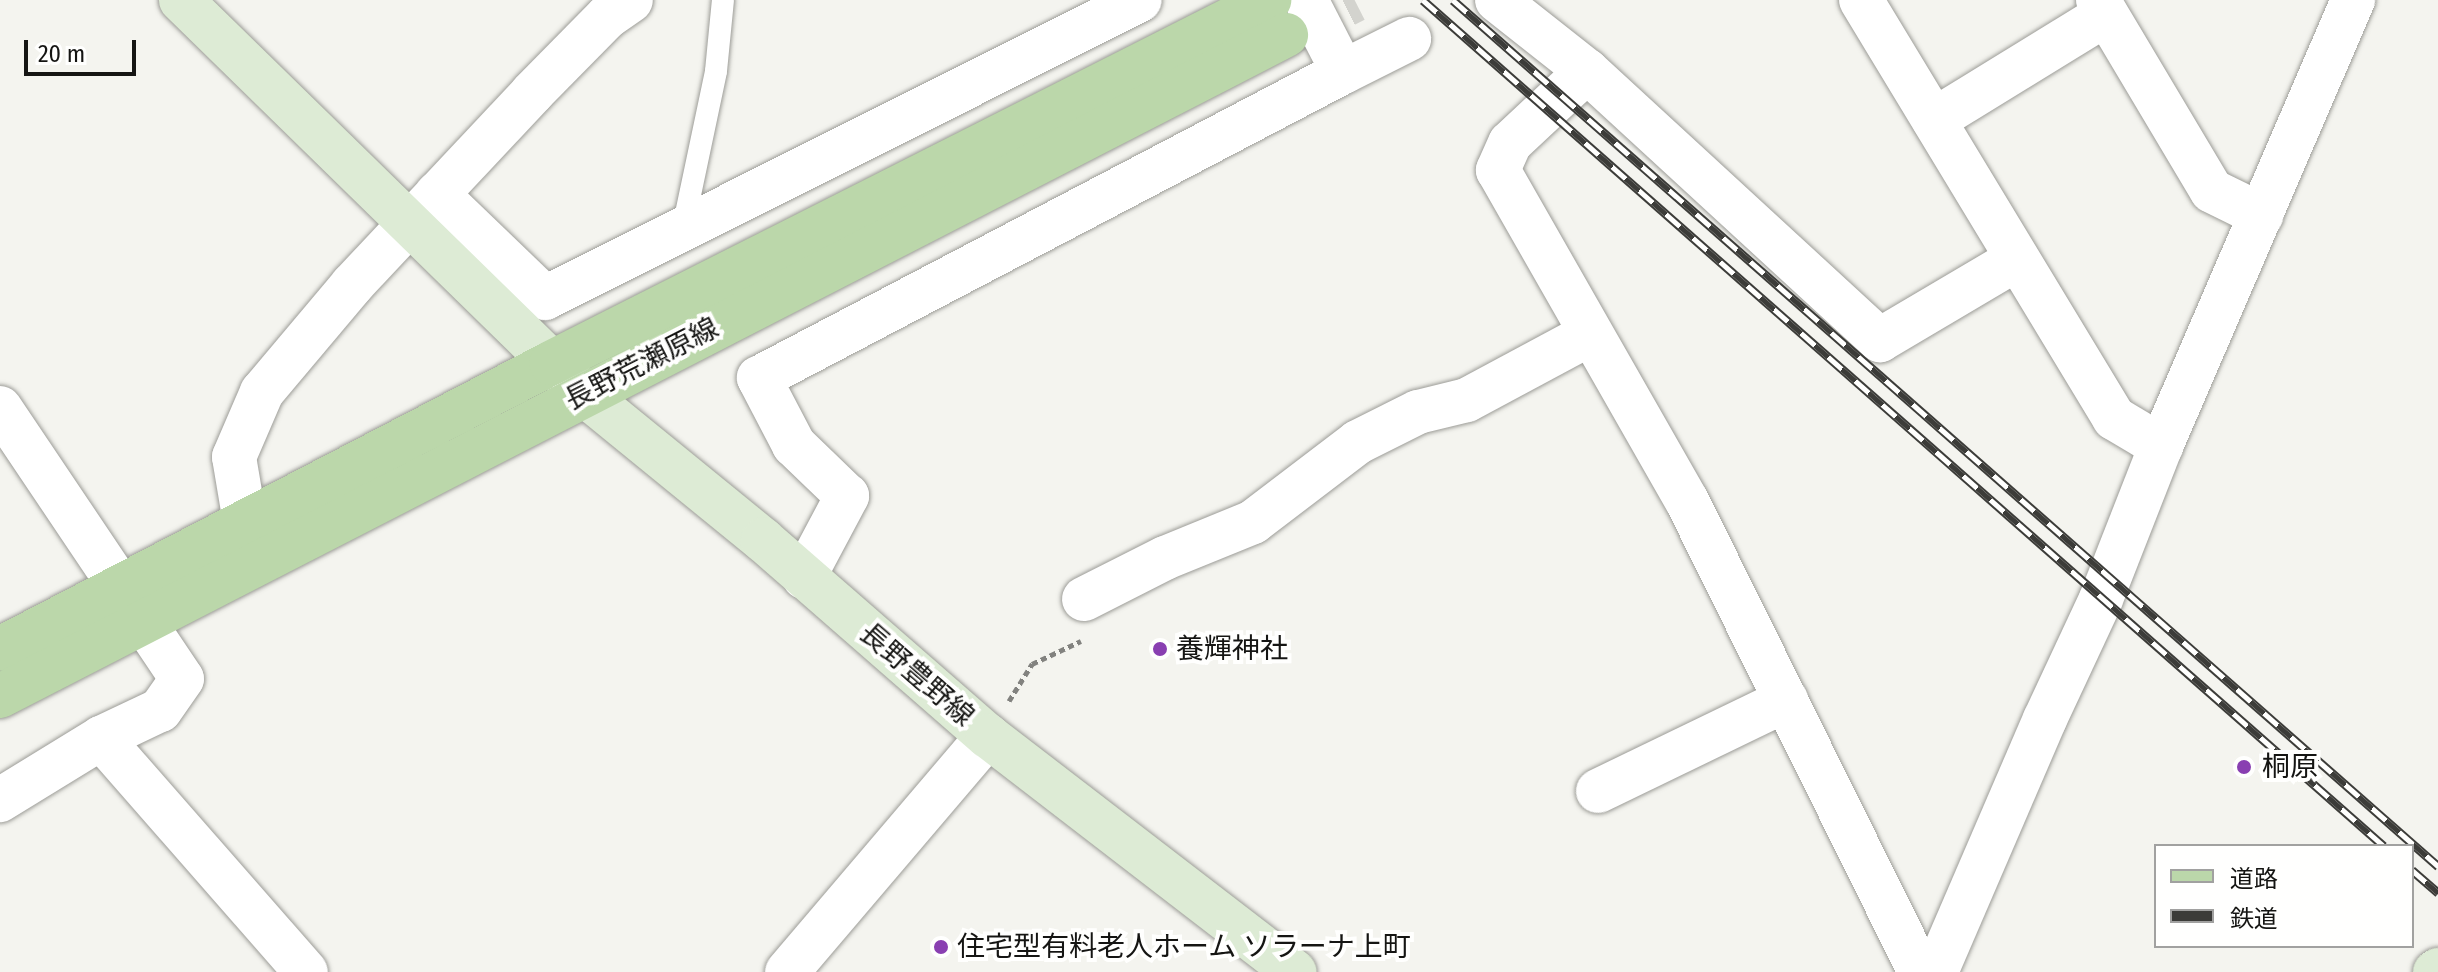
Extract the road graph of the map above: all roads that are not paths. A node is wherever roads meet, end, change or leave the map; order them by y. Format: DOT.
graph roads {
  1 [pos="181,0"];
  2 [pos="631,0"];
  3 [pos="723,0"];
  4 [pos="1140,0"];
  5 [pos="1861,0"];
  6 [pos="2353,0"];
  7 [pos="1501,1"];
  8 [pos="2102,7"];
  9 [pos="1287,12"];
  10 [pos="1078,14"];
  11 [pos="1409,39"];
  12 [pos="1587,71"];
  13 [pos="1343,72"];
  14 [pos="1934,120"];
  15 [pos="424,209"];
  16 [pos="2261,215"];
  17 [pos="683,228"];
  18 [pos="2017,259"];
  19 [pos="1590,334"];
  20 [pos="551,363"];
  21 [pos="584,394"];
  22 [pos="0,408"];
  23 [pos="2161,446"];
  24 [pos="245,522"];
  25 [pos="804,577"];
  26 [pos="1084,599"];
  27 [pos="131,605"];
  28 [pos="0,649"];
  29 [pos="0,696"];
  30 [pos="1786,700"];
  31 [pos="988,736"];
  32 [pos="101,738"];
  33 [pos="1598,791"];
  34 [pos="0,800"];
  35 [pos="306,972"];
  36 [pos="787,972"];
  37 [pos="1295,972"];
  38 [pos="1920,972"];
  39 [pos="1936,972"];
  1 -- 15 [label="main road, 長野豊野線"];
  2 -- 15 [label="street"];
  3 -- 17 [label="lane"];
  4 -- 10 [label="street"];
  5 -- 14 [label="street"];
  6 -- 16 [label="street"];
  7 -- 12 [label="street"];
  8 -- 14 [label="street"];
  8 -- 16 [label="street"];
  9 -- 13 [label="street"];
  9 -- 20 [label="main road, 長野荒瀬原線"];
  9 -- 21 [label="main road, 長野荒瀬原線"];
  10 -- 17 [label="street"];
  11 -- 13 [label="street"];
  12 -- 18 [label="street"];
  12 -- 19 [label="street"];
  13 -- 25 [label="street"];
  14 -- 18 [label="street"];
  15 -- 17 [label="street"];
  15 -- 20 [label="main road, 長野豊野線"];
  15 -- 24 [label="street"];
  16 -- 23 [label="street"];
  18 -- 23 [label="street"];
  19 -- 26 [label="street"];
  19 -- 30 [label="street"];
  20 -- 21 [label="main road, 長野豊野線"];
  20 -- 24 [label="main road, 長野荒瀬原線"];
  21 -- 25 [label="main road, 長野豊野線"];
  21 -- 27 [label="main road, 長野荒瀬原線"];
  22 -- 27 [label="street"];
  23 -- 39 [label="street"];
  24 -- 27 [label="main road, 長野荒瀬原線"];
  25 -- 31 [label="main road, 長野豊野線"];
  27 -- 28 [label="main road, 長野荒瀬原線"];
  27 -- 29 [label="main road, 長野荒瀬原線"];
  27 -- 32 [label="street"];
  30 -- 33 [label="street"];
  30 -- 38 [label="street"];
  31 -- 36 [label="street"];
  31 -- 37 [label="main road, 長野豊野線"];
  32 -- 34 [label="street"];
  32 -- 35 [label="street"];
}
